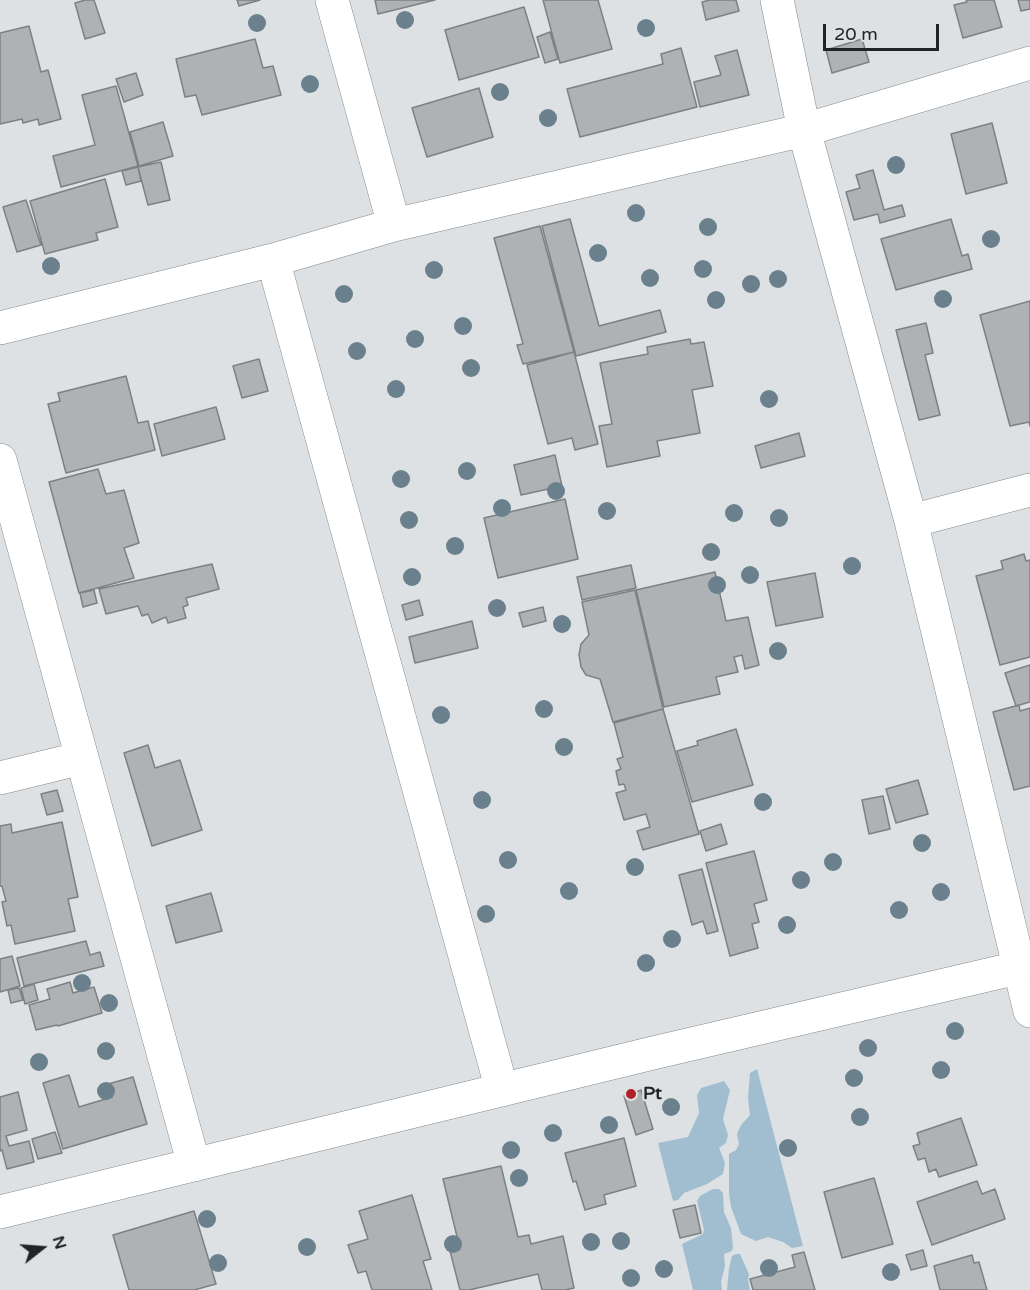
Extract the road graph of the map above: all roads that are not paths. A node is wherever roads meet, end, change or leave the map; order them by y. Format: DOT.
graph roads {
  1 [pos="332,0"];
  2 [pos="777,0"];
  3 [pos="1030,63"];
  4 [pos="804,130"];
  5 [pos="394,225"];
  6 [pos="273,260"];
  7 [pos="0,328"];
  8 [pos="0,460"];
  9 [pos="1030,490"];
  10 [pos="911,521"];
  11 [pos="82,758"];
  12 [pos="0,778"];
  13 [pos="1025,967"];
  14 [pos="1030,1011"];
  15 [pos="502,1090"];
  16 [pos="194,1165"];
  17 [pos="0,1212"];
  1 -- 5 [label="street"];
  2 -- 4 [label="street"];
  3 -- 4 [label="street"];
  4 -- 5 [label="street"];
  4 -- 10 [label="street"];
  5 -- 6 [label="street"];
  6 -- 7 [label="street"];
  6 -- 15 [label="street"];
  8 -- 11 [label="street"];
  9 -- 10 [label="street"];
  10 -- 13 [label="street"];
  11 -- 12 [label="street"];
  11 -- 16 [label="street"];
  13 -- 14 [label="street"];
  13 -- 15 [label="street"];
  15 -- 16 [label="street"];
  16 -- 17 [label="street"];
}
